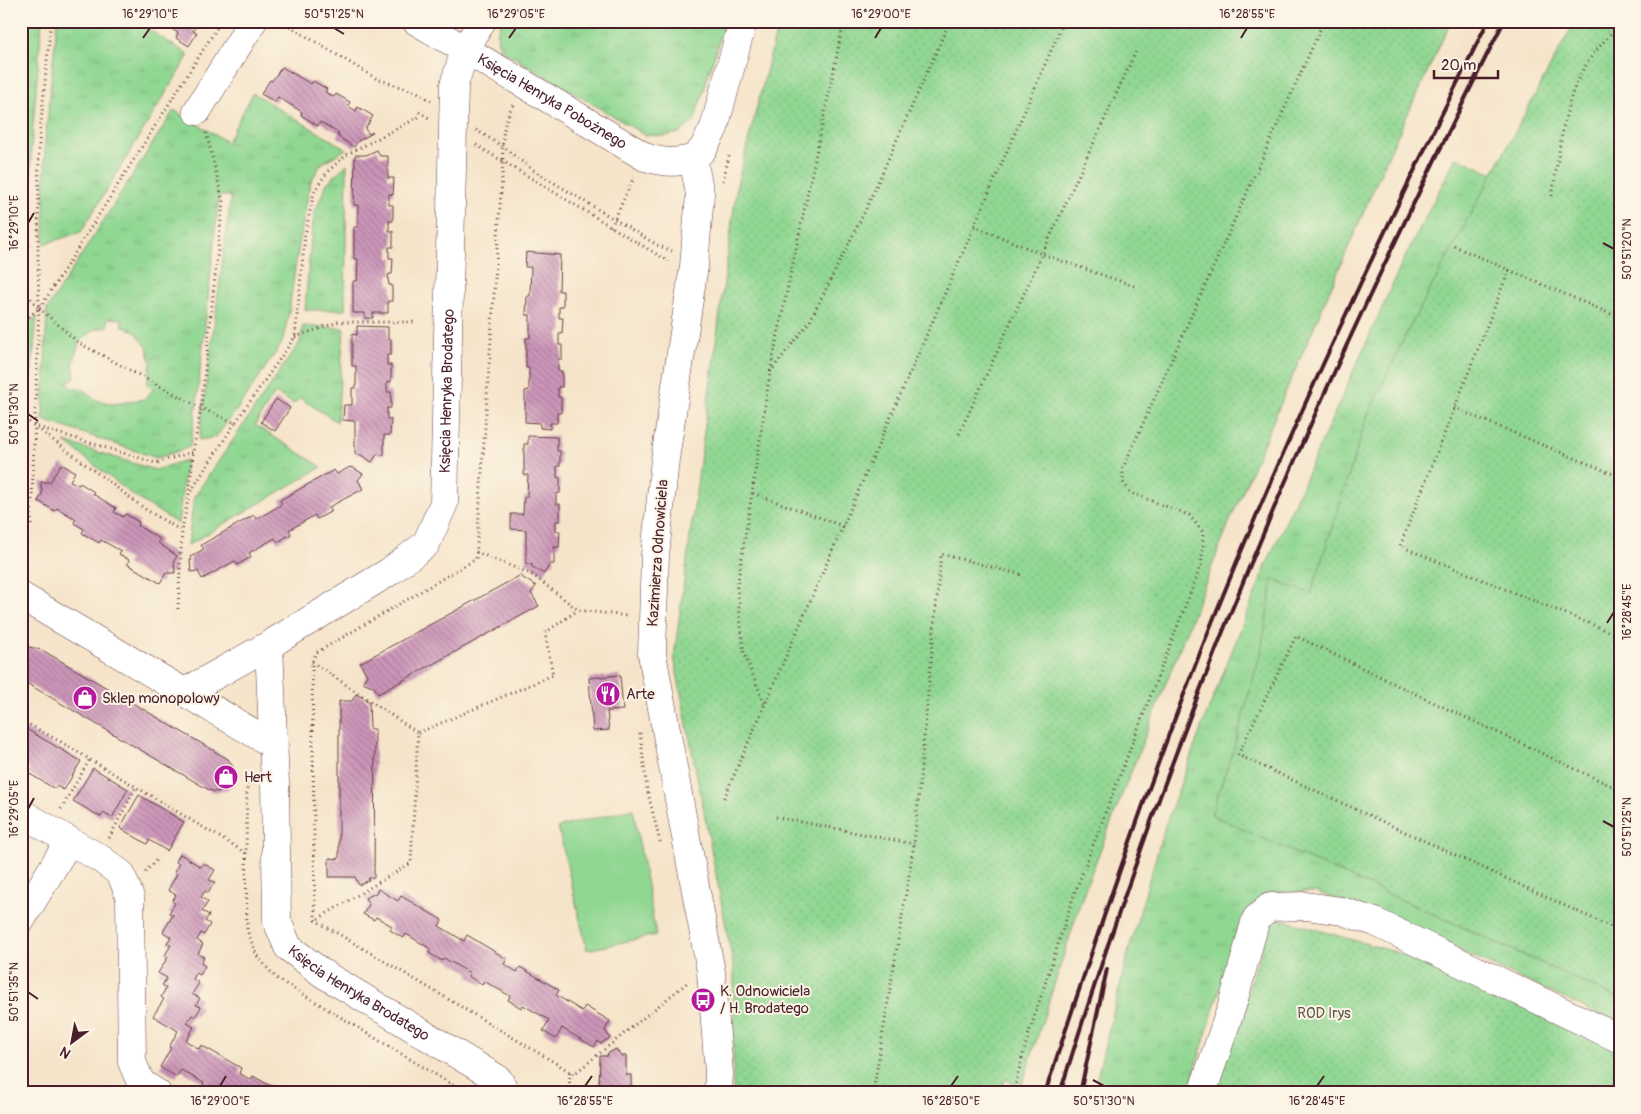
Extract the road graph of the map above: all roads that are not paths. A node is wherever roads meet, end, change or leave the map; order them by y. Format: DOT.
graph roads {
  1 [pos="253,21"];
  2 [pos="416,21"];
  3 [pos="482,21"];
  4 [pos="743,21"];
  5 [pos="465,50"];
  6 [pos="197,111"];
  7 [pos="693,159"];
  8 [pos="21,596"];
  9 [pos="269,644"];
  10 [pos="185,692"];
  11 [pos="274,745"];
  12 [pos="21,813"];
  13 [pos="69,841"];
  14 [pos="21,920"];
  15 [pos="1620,1039"];
  16 [pos="158,1093"];
  17 [pos="506,1093"];
  18 [pos="718,1093"];
  19 [pos="1202,1093"];
  1 -- 6 [label="street"];
  2 -- 5 [label="street, Księcia Henryka Pobożnego"];
  3 -- 5 [label="street, Księcia Henryka Brodatego"];
  4 -- 7 [label="street"];
  5 -- 7 [label="street, Księcia Henryka Pobożnego"];
  5 -- 9 [label="street, Księcia Henryka Brodatego"];
  7 -- 18 [label="street, Kazimierza Odnowiciela"];
  8 -- 10 [label="street"];
  9 -- 10 [label="street, Księcia Henryka Brodatego"];
  9 -- 11 [label="street, Księcia Henryka Brodatego"];
  10 -- 11 [label="street"];
  11 -- 17 [label="street, Księcia Henryka Brodatego"];
  12 -- 13 [label="street"];
  13 -- 14 [label="street"];
  13 -- 16 [label="street"];
  15 -- 19 [label="street"];
}
